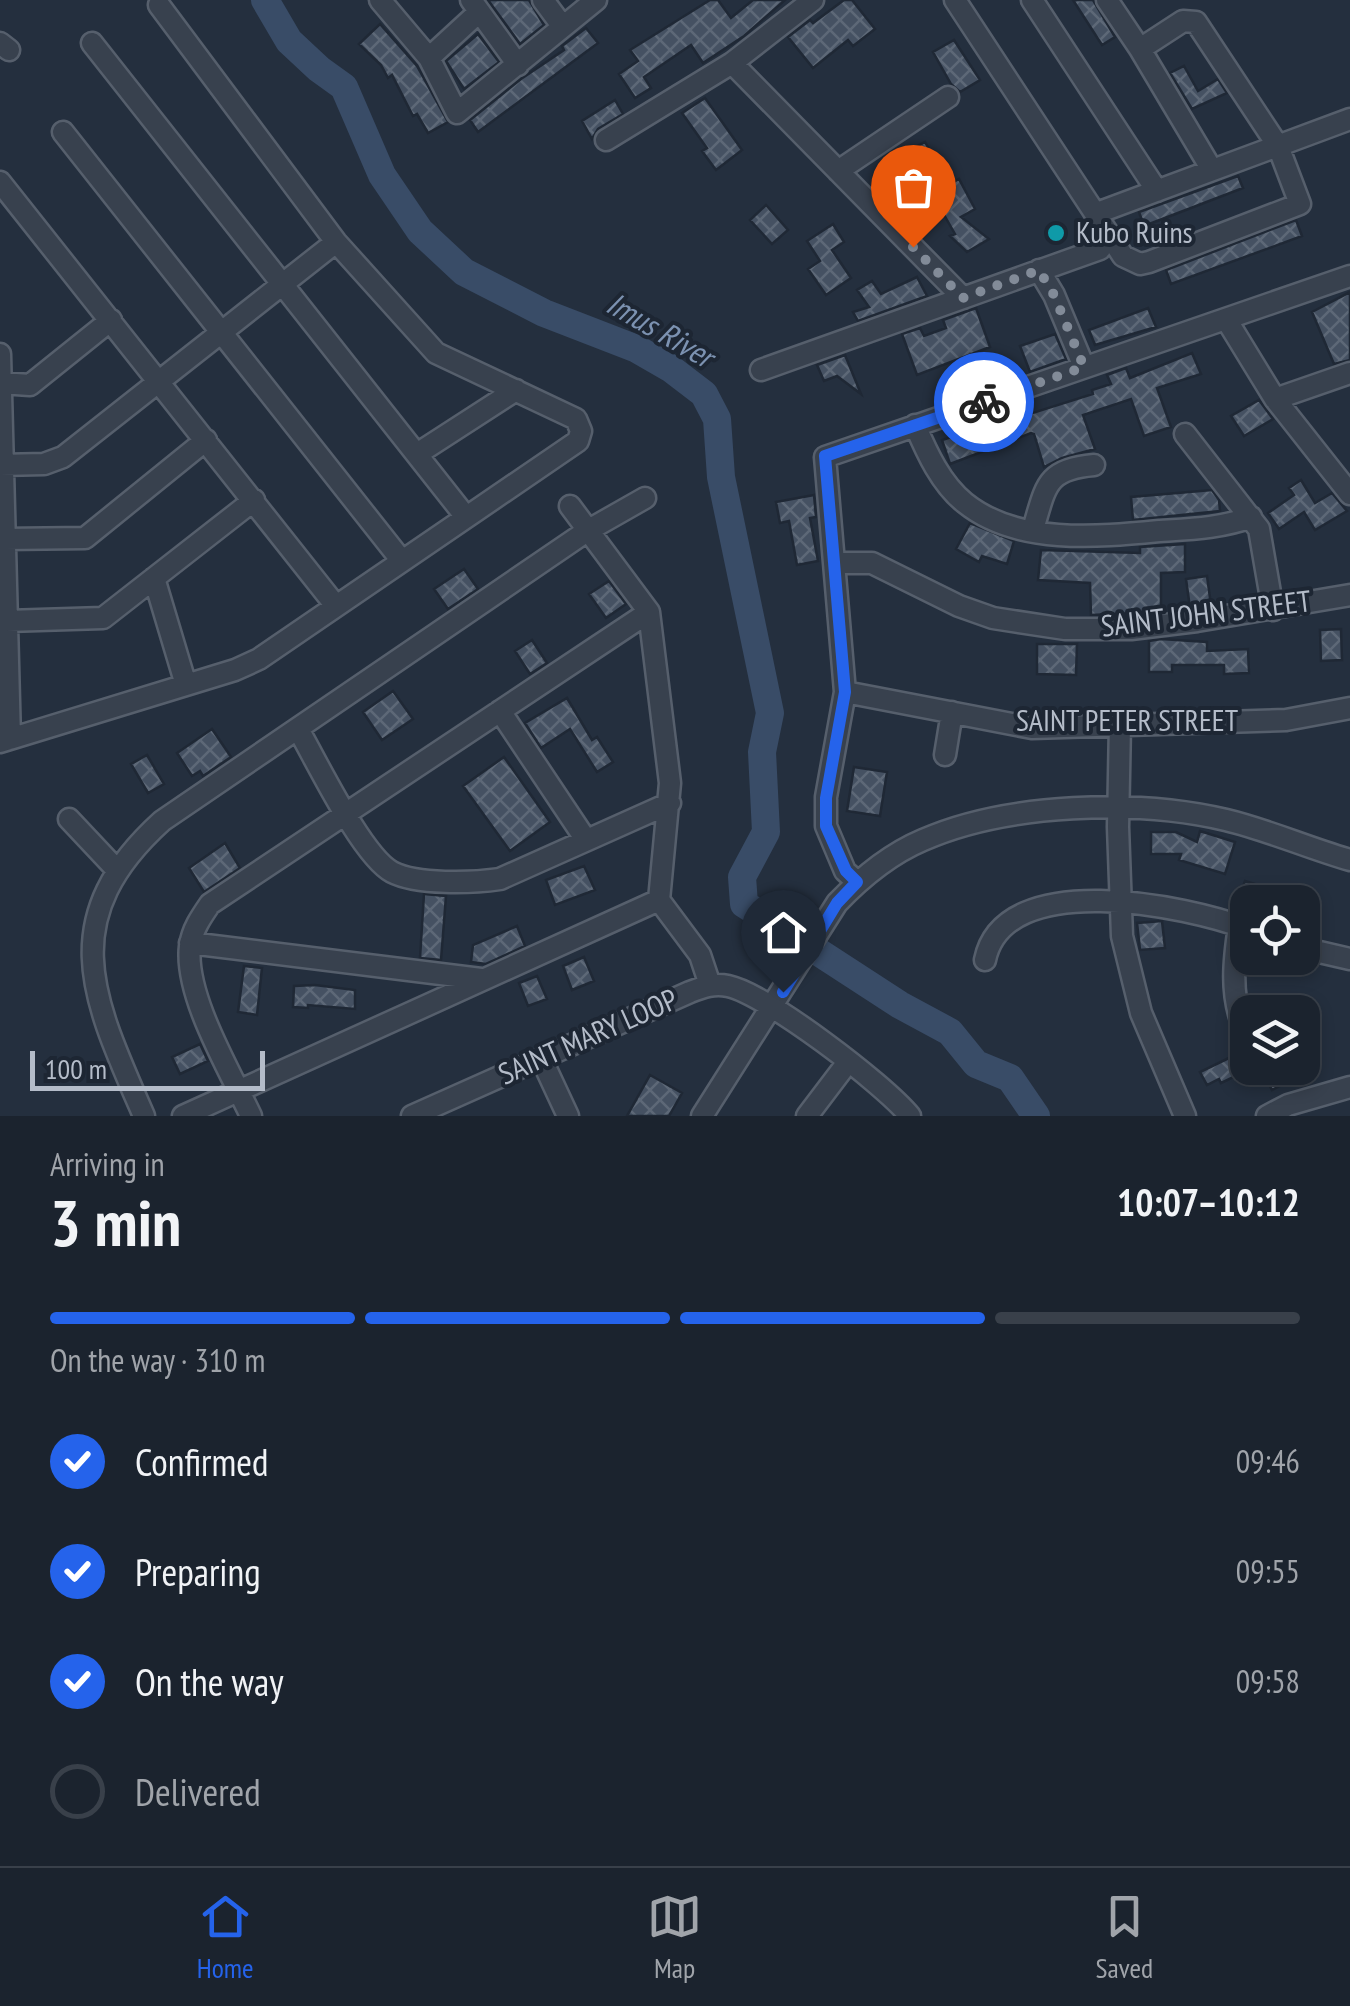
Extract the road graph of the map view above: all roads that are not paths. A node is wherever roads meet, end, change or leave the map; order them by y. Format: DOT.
graph roads {
  1 [pos="380,0"];
  2 [pos="543,0"];
  3 [pos="596,0"];
  4 [pos="813,0"];
  5 [pos="956,0"];
  6 [pos="1032,0"];
  7 [pos="1106,0"];
  8 [pos="159,5"];
  9 [pos="475,6"];
  10 [pos="563,28"];
  11 [pos="92,43"];
  12 [pos="1140,49"];
  13 [pos="428,58"];
  14 [pos="732,64"];
  15 [pos="518,65"];
  16 [pos="948,97"];
  17 [pos="1350,120"];
  18 [pos="62,132"];
  19 [pos="606,140"];
  20 [pos="1278,146"];
  21 [pos="838,170"];
  22 [pos="1212,170"];
  23 [pos="0,182"];
  24 [pos="1156,190"];
  25 [pos="1097,212"];
  26 [pos="336,242"];
  27 [pos="1100,249"];
  28 [pos="1039,270"];
  29 [pos="1350,276"];
  30 [pos="282,284"];
  31 [pos="963,298"];
  32 [pos="1226,319"];
  33 [pos="111,320"];
  34 [pos="222,331"];
  35 [pos="0,354"];
  36 [pos="1084,367"];
  37 [pos="761,370"];
  38 [pos="1350,373"];
  39 [pos="158,380"];
  40 [pos="1,383"];
  41 [pos="516,390"];
  42 [pos="1275,399"];
  43 [pos="916,426"];
  44 [pos="1184,434"];
  45 [pos="206,440"];
  46 [pos="417,454"];
  47 [pos="2,465"];
  48 [pos="1094,465"];
  49 [pos="1350,494"];
  50 [pos="645,498"];
  51 [pos="254,500"];
  52 [pos="570,506"];
  53 [pos="466,517"];
  54 [pos="1252,517"];
  55 [pos="587,530"];
  56 [pos="1033,530"];
  57 [pos="5,539"];
  58 [pos="402,561"];
  59 [pos="834,563"];
  60 [pos="154,578"];
  61 [pos="1350,595"];
  62 [pos="336,606"];
  63 [pos="1273,610"];
  64 [pos="649,612"];
  65 [pos="7,621"];
  66 [pos="186,685"];
  67 [pos="845,692"];
  68 [pos="1350,708"];
  69 [pos="500,711"];
  70 [pos="952,712"];
  71 [pos="1120,724"];
  72 [pos="298,730"];
  73 [pos="5,740"];
  74 [pos="944,755"];
  75 [pos="670,803"];
  76 [pos="1119,808"];
  77 [pos="347,812"];
  78 [pos="70,819"];
  79 [pos="586,840"];
  80 [pos="1350,860"];
  81 [pos="116,870"];
  82 [pos="857,882"];
  83 [pos="660,900"];
  84 [pos="1121,902"];
  85 [pos="1230,924"];
  86 [pos="190,943"];
  87 [pos="1320,952"];
  88 [pos="1350,959"];
  89 [pos="985,960"];
  90 [pos="486,979"];
  91 [pos="710,985"];
  92 [pos="778,1000"];
  93 [pos="541,1058"];
  94 [pos="848,1062"];
  95 [pos="1350,1087"];
  96 [pos="239,1090"];
  97 [pos="144,1116"];
  98 [pos="183,1116"];
  99 [pos="250,1116"];
  100 [pos="412,1116"];
  101 [pos="568,1116"];
  102 [pos="702,1116"];
  103 [pos="807,1116"];
  104 [pos="910,1116"];
  105 [pos="1184,1116"];
  106 [pos="1267,1116"];
  1 -- 13 [label="street"];
  2 -- 10 [label="street"];
  3 -- 10 [label="street"];
  4 -- 14 [label="street"];
  5 -- 25 [label="street"];
  6 -- 24 [label="street"];
  7 -- 12 [label="street"];
  8 -- 26 [label="street"];
  9 -- 13 [label="street"];
  9 -- 15 [label="street"];
  10 -- 15 [label="street"];
  11 -- 30 [label="street"];
  12 -- 20 [label="street"];
  12 -- 22 [label="street"];
  13 -- 15 [label="street"];
  14 -- 19 [label="street"];
  14 -- 21 [label="street"];
  16 -- 21 [label="street"];
  17 -- 20 [label="street"];
  18 -- 34 [label="street"];
  20 -- 22 [label="street"];
  20 -- 25 [label="street"];
  21 -- 31 [label="street"];
  22 -- 24 [label="street"];
  23 -- 33 [label="street"];
  24 -- 25 [label="street"];
  26 -- 30 [label="street"];
  26 -- 41 [label="street"];
  27 -- 28 [label="street"];
  28 -- 31 [label="street"];
  28 -- 36 [label="street"];
  29 -- 32 [label="street"];
  30 -- 34 [label="street"];
  30 -- 46 [label="street"];
  31 -- 37 [label="street"];
  32 -- 36 [label="street"];
  32 -- 42 [label="street"];
  33 -- 39 [label="street"];
  33 -- 40 [label="street"];
  34 -- 39 [label="street"];
  34 -- 58 [label="street"];
  35 -- 40 [label="street"];
  36 -- 43 [label="street"];
  38 -- 42 [label="street"];
  39 -- 45 [label="street"];
  39 -- 47 [label="street"];
  40 -- 47 [label="street"];
  41 -- 46 [label="street"];
  41 -- 53 [label="street"];
  42 -- 49 [label="street"];
  43 -- 56 [label="street"];
  43 -- 59 [label="street"];
  44 -- 54 [label="street"];
  45 -- 51 [label="street"];
  45 -- 57 [label="street"];
  46 -- 53 [label="street"];
  47 -- 57 [label="street"];
  48 -- 56 [label="street"];
  50 -- 55 [label="street"];
  51 -- 60 [label="street"];
  51 -- 62 [label="street"];
  52 -- 55 [label="street"];
  53 -- 58 [label="street"];
  54 -- 56 [label="street"];
  54 -- 63 [label="street"];
  55 -- 64 [label="street"];
  55 -- 72 [label="street"];
  57 -- 65 [label="street"];
  58 -- 62 [label="street"];
  59 -- 63 [label="street, SAINT JOHN STREET"];
  59 -- 67 [label="street"];
  60 -- 65 [label="street"];
  60 -- 66 [label="street"];
  61 -- 63 [label="street, SAINT JOHN STREET"];
  62 -- 66 [label="street"];
  64 -- 69 [label="street"];
  64 -- 75 [label="street"];
  65 -- 73 [label="street"];
  66 -- 73 [label="street"];
  67 -- 70 [label="street, SAINT PETER STREET"];
  67 -- 82 [label="street"];
  68 -- 71 [label="street, SAINT PETER STREET"];
  69 -- 77 [label="street"];
  69 -- 79 [label="street"];
  70 -- 71 [label="street, SAINT PETER STREET"];
  70 -- 74 [label="street"];
  71 -- 76 [label="street"];
  72 -- 77 [label="street"];
  72 -- 81 [label="street"];
  75 -- 79 [label="street"];
  75 -- 83 [label="street"];
  76 -- 80 [label="street"];
  76 -- 82 [label="street"];
  76 -- 84 [label="street"];
  77 -- 79 [label="street"];
  77 -- 86 [label="street"];
  78 -- 81 [label="street"];
  81 -- 97 [label="street"];
  82 -- 92 [label="street"];
  83 -- 90 [label="street"];
  83 -- 91 [label="street"];
  84 -- 85 [label="street"];
  84 -- 89 [label="street"];
  84 -- 105 [label="street"];
  86 -- 90 [label="street"];
  86 -- 96 [label="street"];
  87 -- 88 [label="street"];
  90 -- 96 [label="street"];
  91 -- 92 [label="street"];
  91 -- 93 [label="street, SAINT MARY LOOP"];
  92 -- 94 [label="street"];
  92 -- 102 [label="street"];
  93 -- 100 [label="street, SAINT MARY LOOP"];
  93 -- 101 [label="street"];
  94 -- 103 [label="street"];
  94 -- 104 [label="street"];
  95 -- 106 [label="street"];
  96 -- 98 [label="street"];
  96 -- 99 [label="street"];
}
